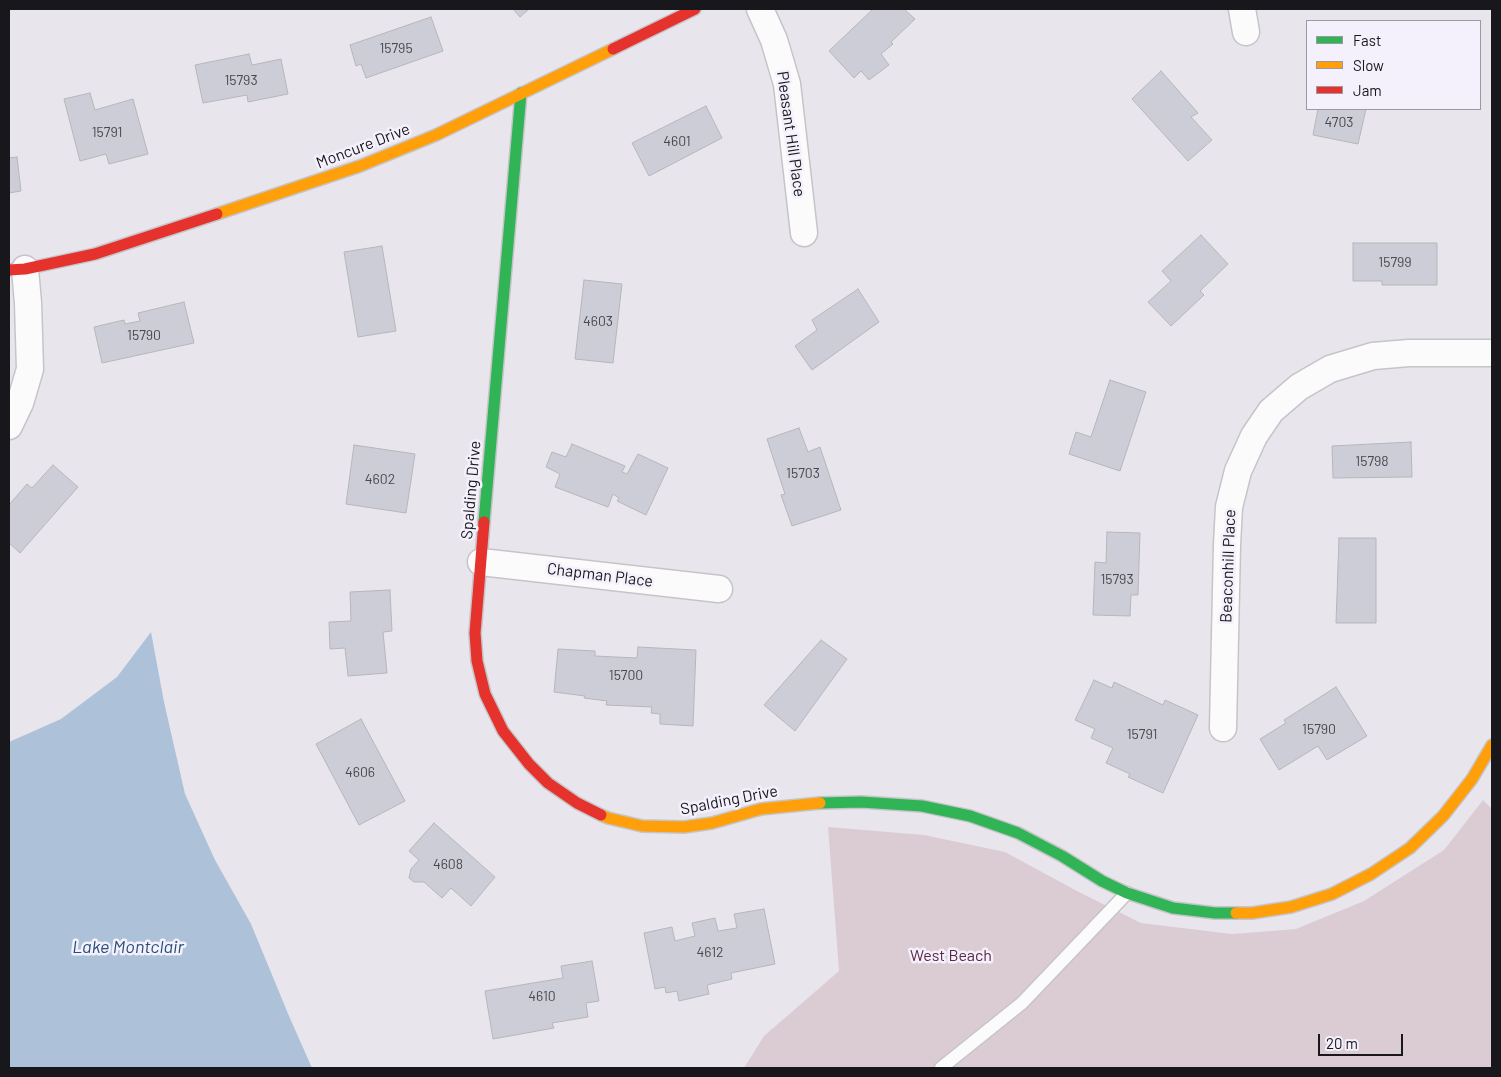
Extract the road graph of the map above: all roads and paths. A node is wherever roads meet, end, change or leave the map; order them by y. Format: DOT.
graph roads {
  1 [pos="695,9"];
  2 [pos="760,9"];
  3 [pos="521,93"];
  4 [pos="804,233"];
  5 [pos="17,269"];
  6 [pos="1492,353"];
  7 [pos="9,426"];
  8 [pos="481,562"];
  9 [pos="719,589"];
  10 [pos="1223,728"];
  11 [pos="1492,745"];
  12 [pos="1127,893"];
  13 [pos="941,1068"];
  1 -- 3 [label="street, Moncure Drive"];
  2 -- 4 [label="street, Pleasant Hill Place"];
  3 -- 5 [label="street, Moncure Drive"];
  3 -- 8 [label="street, Spalding Drive"];
  5 -- 7 [label="street"];
  6 -- 10 [label="street, Beaconhill Place"];
  8 -- 9 [label="street, Chapman Place"];
  8 -- 12 [label="street, Spalding Drive"];
  11 -- 12 [label="street, Spalding Drive"];
  12 -- 13 [label="lane"];
}
